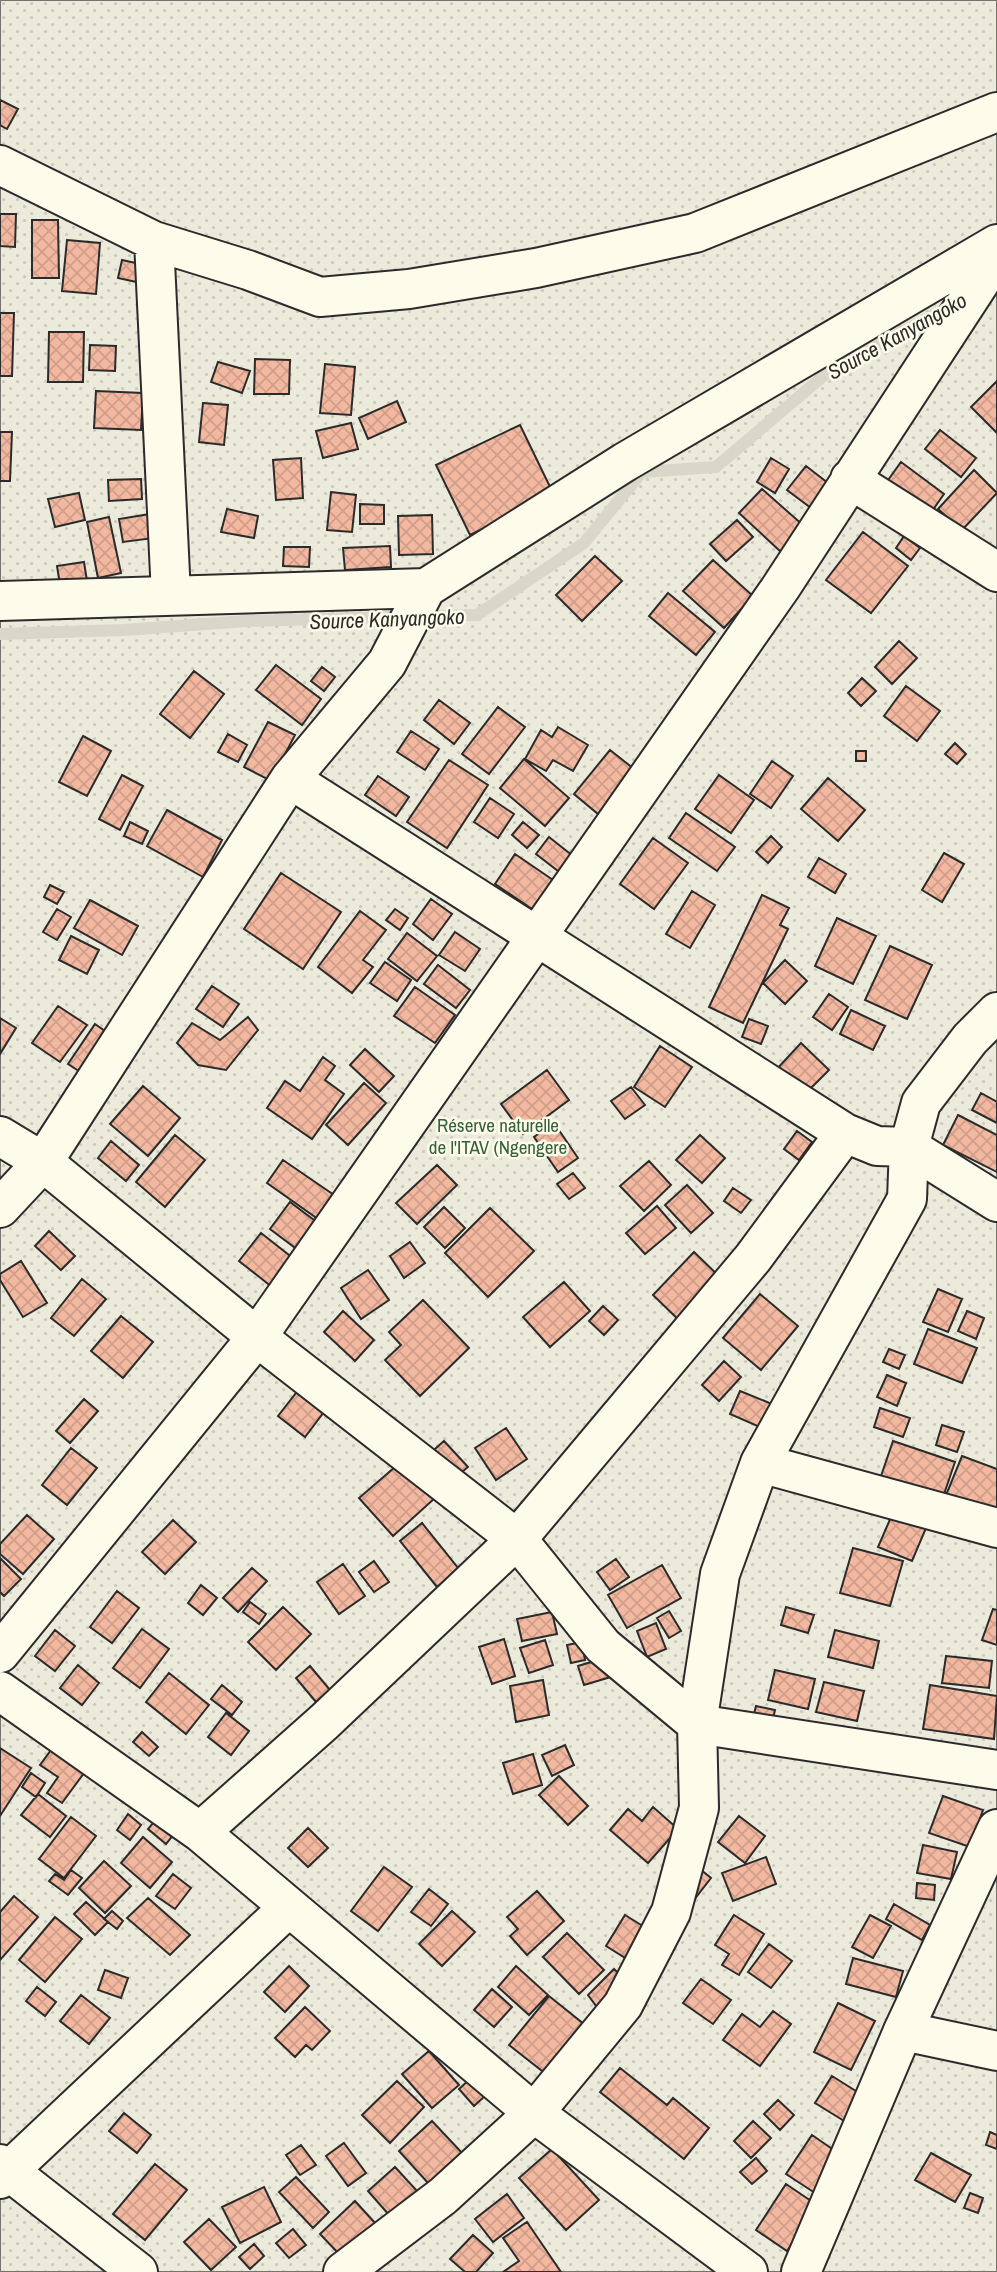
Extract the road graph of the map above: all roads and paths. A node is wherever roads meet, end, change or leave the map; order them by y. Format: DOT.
graph roads {
  1 [pos="997,113"];
  2 [pos="0,165"];
  3 [pos="154,241"];
  4 [pos="997,243"];
  5 [pos="997,256"];
  6 [pos="850,479"];
  7 [pos="997,572"];
  8 [pos="426,588"];
  9 [pos="171,594"];
  10 [pos="0,601"];
  11 [pos="290,779"];
  12 [pos="537,937"];
  13 [pos="997,1012"];
  14 [pos="845,1133"];
  15 [pos="0,1136"];
  16 [pos="909,1147"];
  17 [pos="43,1162"];
  18 [pos="997,1202"];
  19 [pos="0,1209"];
  20 [pos="257,1337"];
  21 [pos="760,1463"];
  22 [pos="997,1528"];
  23 [pos="517,1539"];
  24 [pos="0,1653"];
  25 [pos="0,1692"];
  26 [pos="697,1724"];
  27 [pos="997,1770"];
  28 [pos="997,1829"];
  29 [pos="200,1832"];
  30 [pos="288,1908"];
  31 [pos="903,2031"];
  32 [pos="997,2051"];
  33 [pos="534,2113"];
  34 [pos="3,2171"];
  35 [pos="138,2272"];
  36 [pos="343,2272"];
  37 [pos="748,2272"];
  38 [pos="801,2272"];
  1 -- 3 [label="street"];
  2 -- 3 [label="street"];
  3 -- 9 [label="street"];
  4 -- 8 [label="street"];
  5 -- 6 [label="street"];
  6 -- 7 [label="street"];
  6 -- 12 [label="street"];
  8 -- 9 [label="street"];
  8 -- 11 [label="street"];
  9 -- 10 [label="street"];
  11 -- 12 [label="street"];
  11 -- 17 [label="street"];
  12 -- 14 [label="street"];
  12 -- 20 [label="street"];
  13 -- 16 [label="street"];
  14 -- 16 [label="street"];
  14 -- 23 [label="street"];
  15 -- 17 [label="street"];
  16 -- 18 [label="street"];
  16 -- 21 [label="street"];
  17 -- 19 [label="street"];
  17 -- 20 [label="street"];
  20 -- 23 [label="street"];
  20 -- 24 [label="street"];
  21 -- 22 [label="street"];
  21 -- 26 [label="street"];
  23 -- 26 [label="street"];
  23 -- 29 [label="street"];
  25 -- 29 [label="street"];
  26 -- 27 [label="street"];
  26 -- 33 [label="street"];
  28 -- 31 [label="street"];
  29 -- 30 [label="street"];
  30 -- 33 [label="street"];
  30 -- 34 [label="street"];
  31 -- 32 [label="street"];
  31 -- 38 [label="street"];
  33 -- 36 [label="street"];
  33 -- 37 [label="street"];
  34 -- 35 [label="street"];
}
